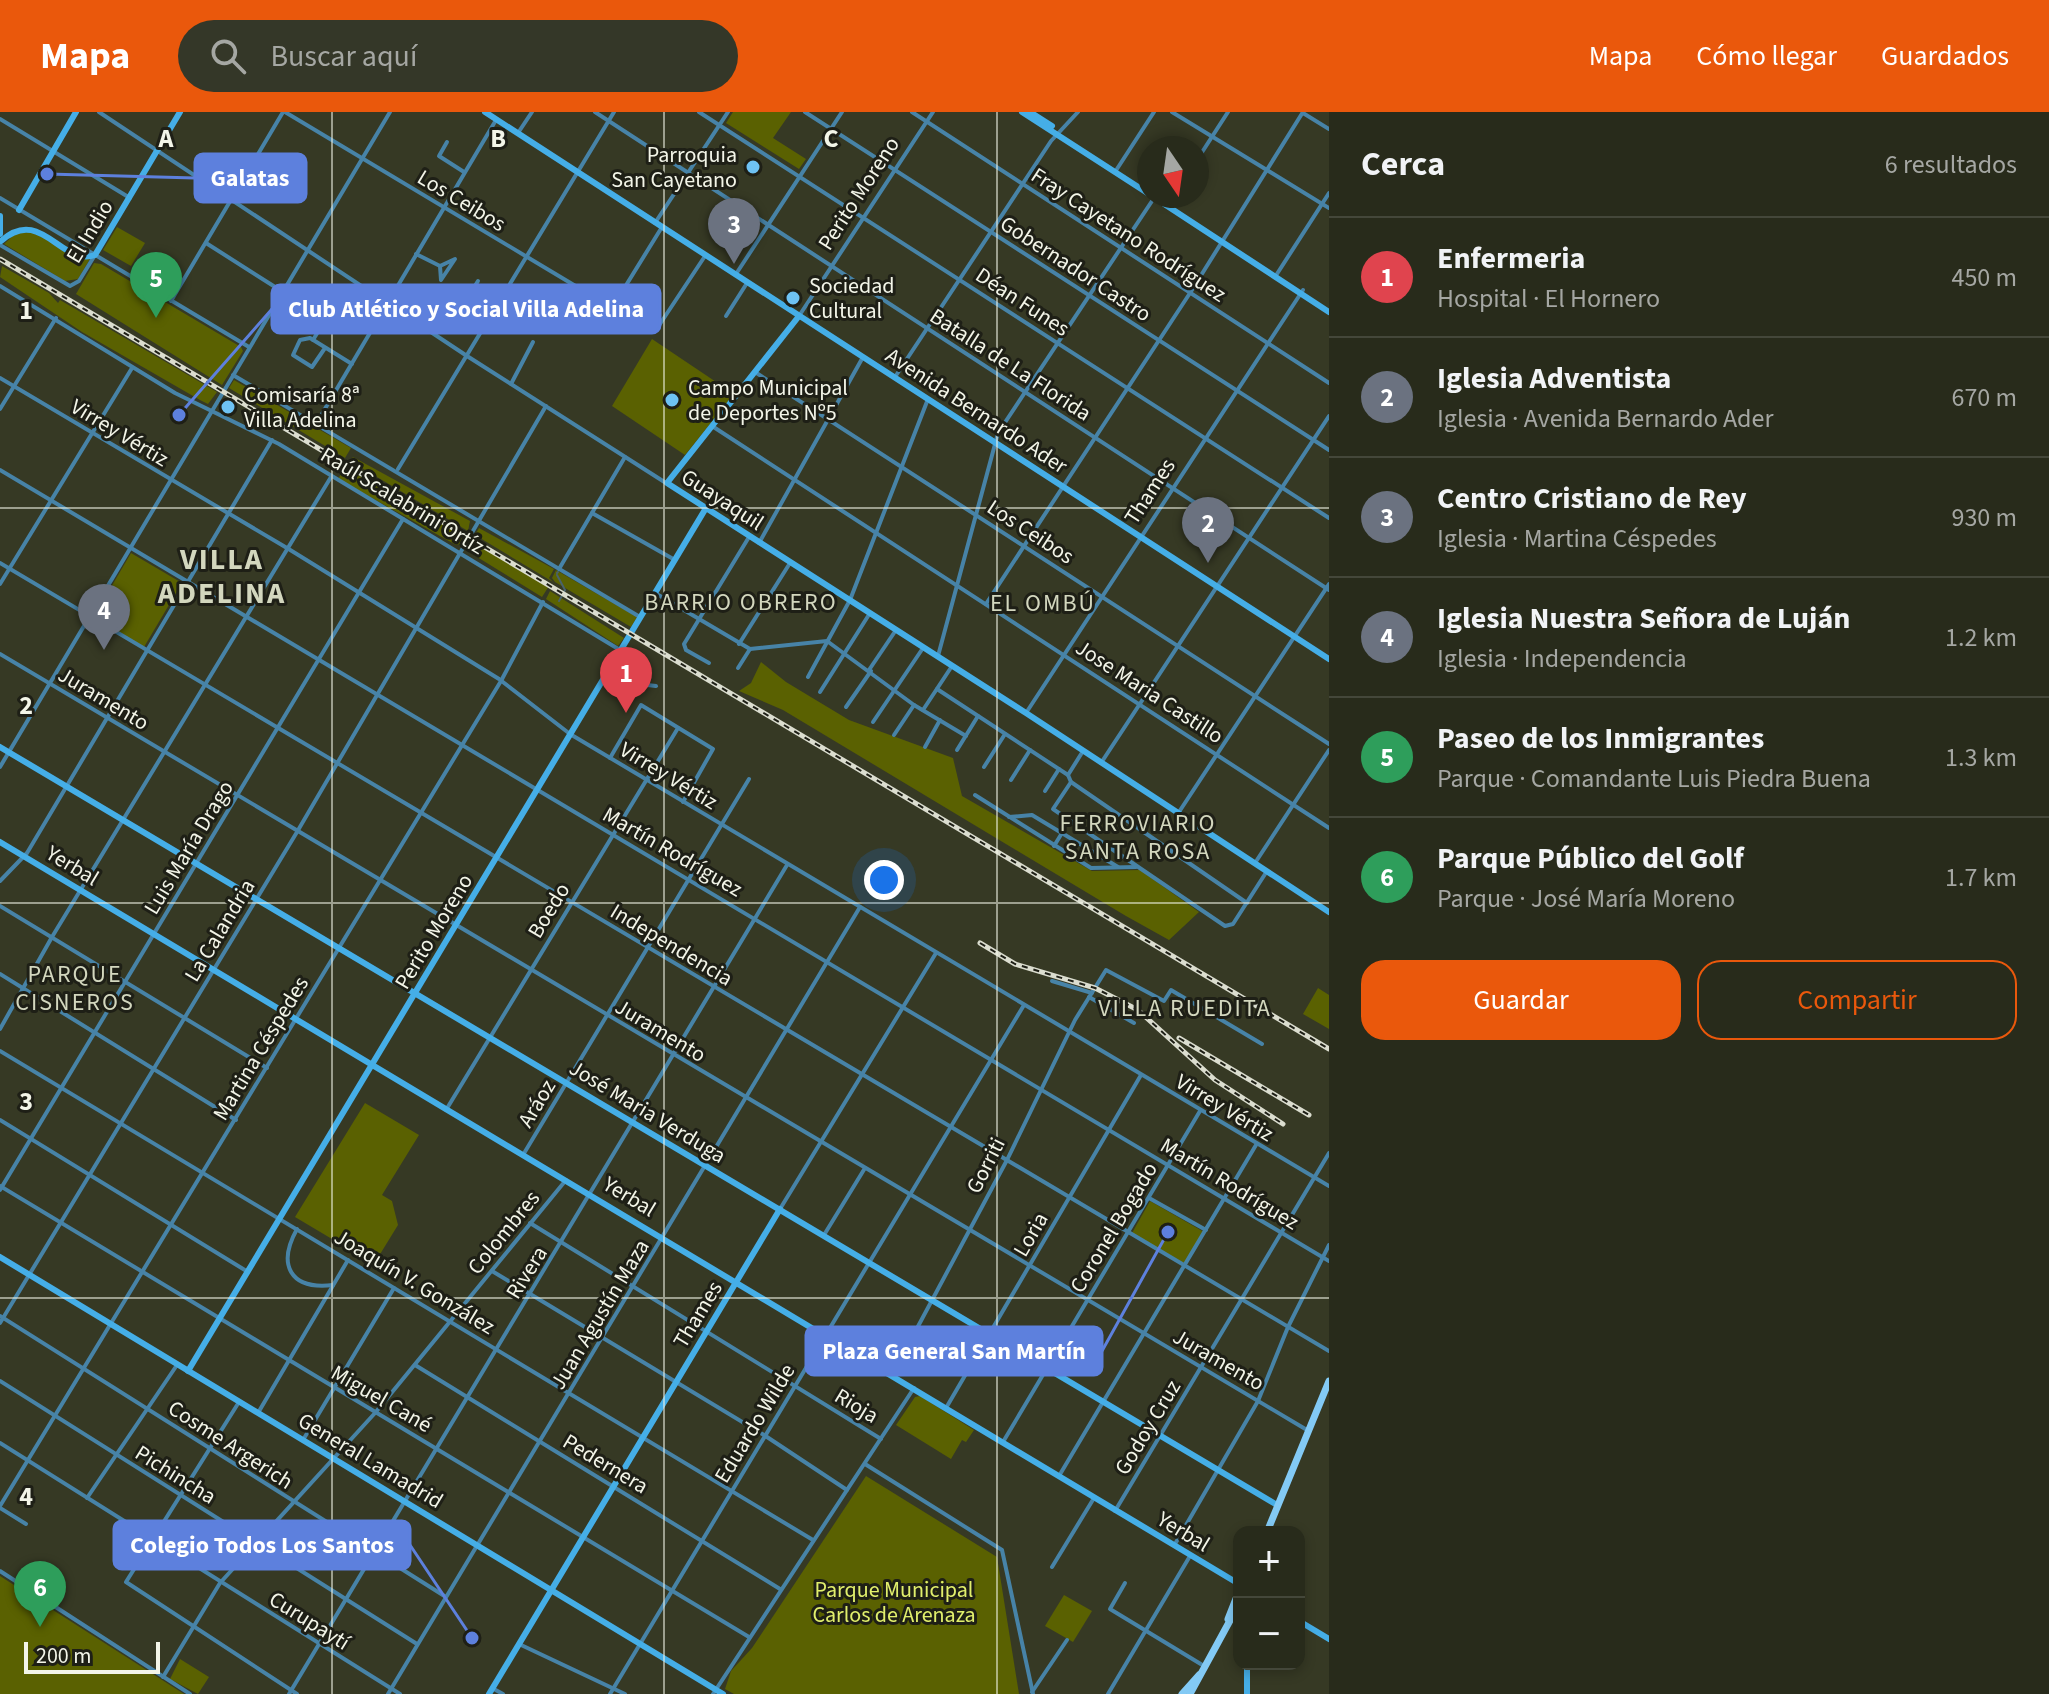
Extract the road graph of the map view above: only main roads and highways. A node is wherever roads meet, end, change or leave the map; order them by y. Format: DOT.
graph roads {
  1 [pos="1329,1381"];
  2 [pos="1269,1526"];
  3 [pos="1236,1598"];
  4 [pos="1233,1616"];
  5 [pos="1227,1623"];
  6 [pos="1202,1670"];
  7 [pos="1182,1694"];
  8 [pos="1190,1694"];
  1 -- 2 [label="main road"];
  3 -- 5 [label="main road"];
  4 -- 5 [label="main road"];
  5 -- 6 [label="main road"];
  6 -- 7 [label="main road"];
  6 -- 8 [label="main road"];
}
